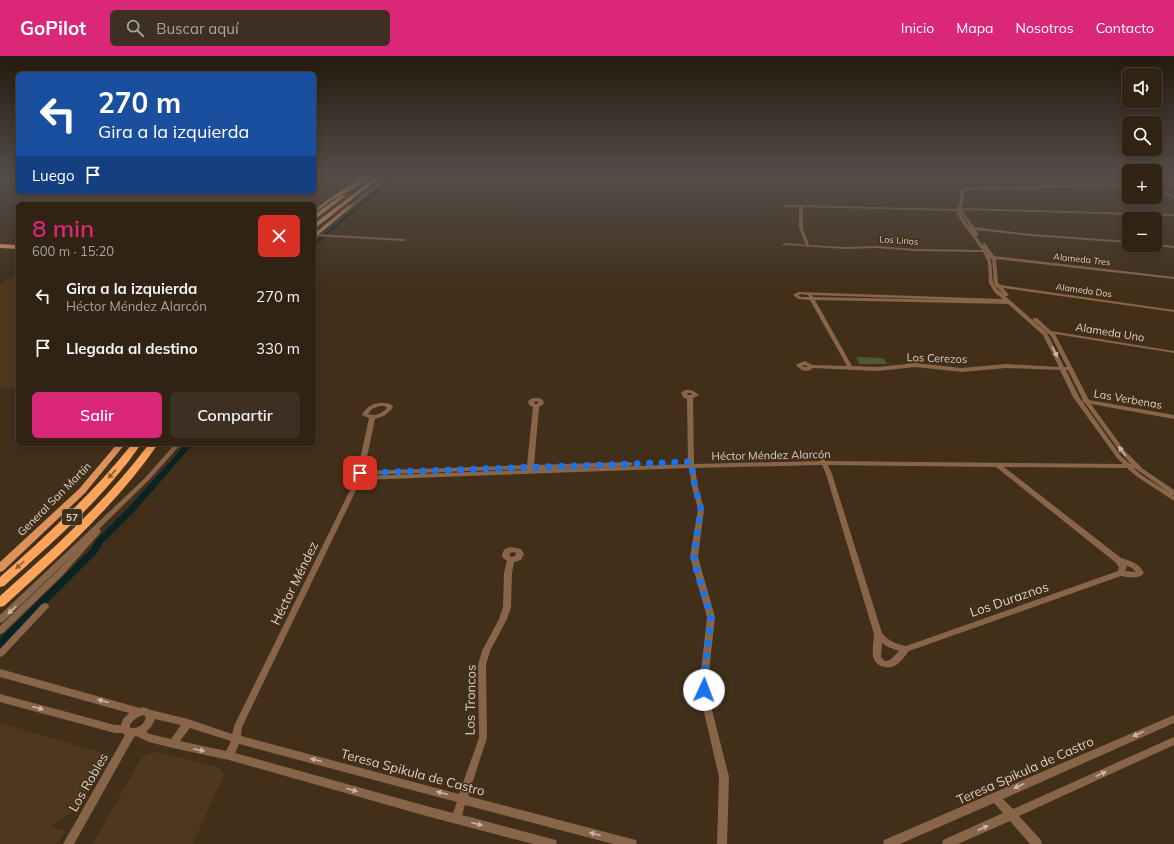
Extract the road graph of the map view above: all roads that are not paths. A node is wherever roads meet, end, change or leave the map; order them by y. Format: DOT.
graph roads {
  1 [pos="332,213"];
  2 [pos="343,213"];
  3 [pos="801,213"];
  4 [pos="958,213"];
  5 [pos="1121,213"];
  6 [pos="1174,214"];
  7 [pos="316,225"];
  8 [pos="970,229"];
  9 [pos="316,235"];
  10 [pos="316,236"];
  11 [pos="404,240"];
  12 [pos="1122,242"];
  13 [pos="0,245"];
  14 [pos="793,245"];
  15 [pos="1162,245"];
  16 [pos="16,246"];
  17 [pos="808,246"];
  18 [pos="1174,246"];
  19 [pos="986,251"];
  20 [pos="991,258"];
  21 [pos="1174,279"];
  22 [pos="995,287"];
  23 [pos="804,296"];
  24 [pos="811,296"];
  25 [pos="1012,302"];
  26 [pos="1174,312"];
  27 [pos="1048,333"];
  28 [pos="1174,353"];
  29 [pos="811,366"];
  30 [pos="850,367"];
  31 [pos="1063,369"];
  32 [pos="1071,369"];
  33 [pos="690,398"];
  34 [pos="1078,400"];
  35 [pos="1087,402"];
  36 [pos="536,406"];
  37 [pos="372,417"];
  38 [pos="1174,417"];
  39 [pos="119,446"];
  40 [pos="135,446"];
  41 [pos="153,446"];
  42 [pos="176,446"];
  43 [pos="824,462"];
  44 [pos="692,464"];
  45 [pos="997,464"];
  46 [pos="1131,465"];
  47 [pos="530,469"];
  48 [pos="359,475"];
  49 [pos="1174,493"];
  50 [pos="1174,499"];
  51 [pos="110,515"];
  52 [pos="511,560"];
  53 [pos="1118,560"];
  54 [pos="0,568"];
  55 [pos="1121,573"];
  56 [pos="0,583"];
  57 [pos="0,603"];
  58 [pos="45,606"];
  59 [pos="0,620"];
  60 [pos="0,631"];
  61 [pos="878,634"];
  62 [pos="906,649"];
  63 [pos="0,654"];
  64 [pos="0,673"];
  65 [pos="0,698"];
  66 [pos="140,712"];
  67 [pos="150,714"];
  68 [pos="1173,720"];
  69 [pos="188,723"];
  70 [pos="131,731"];
  71 [pos="236,738"];
  72 [pos="1174,741"];
  73 [pos="174,744"];
  74 [pos="229,756"];
  75 [pos="995,797"];
  76 [pos="462,799"];
  77 [pos="1011,816"];
  78 [pos="456,818"];
  79 [pos="68,844"];
  80 [pos="552,844"];
  81 [pos="632,844"];
  82 [pos="722,844"];
  83 [pos="888,844"];
  84 [pos="947,844"];
  85 [pos="1037,844"];
  1 -- 7 [label="highway"];
  2 -- 9 [label="main road"];
  3 -- 17 [label="street"];
  4 -- 8 [label="street"];
  5 -- 6 [label="street"];
  8 -- 12 [label="street"];
  8 -- 19 [label="street"];
  10 -- 11 [label="street"];
  13 -- 16 [label="main road"];
  14 -- 17 [label="street, Los Lirios"];
  15 -- 18 [label="street"];
  17 -- 19 [label="street, Los Lirios"];
  19 -- 20 [label="street"];
  20 -- 21 [label="street, Alameda Tres"];
  20 -- 22 [label="street"];
  22 -- 25 [label="street"];
  22 -- 26 [label="street, Alameda Dos"];
  23 -- 24 [label="street"];
  24 -- 25 [label="street"];
  24 -- 30 [label="street"];
  25 -- 27 [label="street"];
  25 -- 27 [label="street"];
  27 -- 28 [label="street, Alameda Uno"];
  27 -- 31 [label="street, one-way"];
  27 -- 32 [label="street"];
  29 -- 30 [label="street, Los Cerezos"];
  30 -- 31 [label="street, Los Cerezos"];
  31 -- 32 [label="street, Los Cerezos"];
  31 -- 34 [label="street"];
  32 -- 35 [label="street"];
  33 -- 44 [label="street"];
  34 -- 35 [label="street, Las Verbenas"];
  34 -- 46 [label="street"];
  35 -- 38 [label="street, Las Verbenas"];
  46 -- 35 [label="street, one-way"];
  36 -- 47 [label="street"];
  37 -- 48 [label="street, Héctor Méndez"];
  39 -- 54 [label="main road, General San Martín"];
  40 -- 56 [label="highway, 57, one-way"];
  41 -- 57 [label="highway, 57"];
  42 -- 51 [label="street"];
  43 -- 44 [label="street, Héctor Méndez Alarcón"];
  43 -- 45 [label="street, Héctor Méndez Alarcón"];
  43 -- 61 [label="street, Los Duraznos"];
  44 -- 47 [label="street, Héctor Méndez Alarcón"];
  44 -- 82 [label="street"];
  45 -- 46 [label="street, Héctor Méndez Alarcón"];
  45 -- 53 [label="street, Los Duraznos"];
  46 -- 49 [label="street"];
  46 -- 50 [label="street"];
  47 -- 48 [label="street, Héctor Méndez Alarcón"];
  48 -- 71 [label="street, Héctor Méndez"];
  51 -- 59 [label="street, one-way"];
  51 -- 60 [label="street"];
  52 -- 76 [label="street, Los Troncos"];
  53 -- 55 [label="street"];
  53 -- 55 [label="street, Los Duraznos"];
  55 -- 62 [label="street, Los Duraznos"];
  58 -- 63 [label="street"];
  61 -- 62 [label="street"];
  61 -- 62 [label="street, Los Duraznos"];
  66 -- 64 [label="street, one-way"];
  65 -- 70 [label="street, one-way"];
  66 -- 67 [label="street, Teresa Spikula de Castro"];
  66 -- 70 [label="street"];
  67 -- 69 [label="street, Teresa Spikula de Castro"];
  67 -- 70 [label="street"];
  68 -- 75 [label="street, Teresa Spikula de Castro, one-way"];
  69 -- 71 [label="street, Teresa Spikula de Castro"];
  69 -- 73 [label="street"];
  70 -- 73 [label="street"];
  70 -- 79 [label="street, Los Robles"];
  71 -- 74 [label="street, Héctor Méndez"];
  76 -- 71 [label="street, Teresa Spikula de Castro, one-way"];
  77 -- 72 [label="street, one-way"];
  73 -- 74 [label="street, one-way"];
  74 -- 78 [label="street, one-way"];
  75 -- 77 [label="street"];
  75 -- 83 [label="street, Teresa Spikula de Castro"];
  76 -- 78 [label="street, Los Troncos"];
  81 -- 76 [label="street, Teresa Spikula de Castro, one-way"];
  84 -- 77 [label="street, one-way"];
  77 -- 85 [label="street"];
  78 -- 80 [label="street, one-way"];
}
